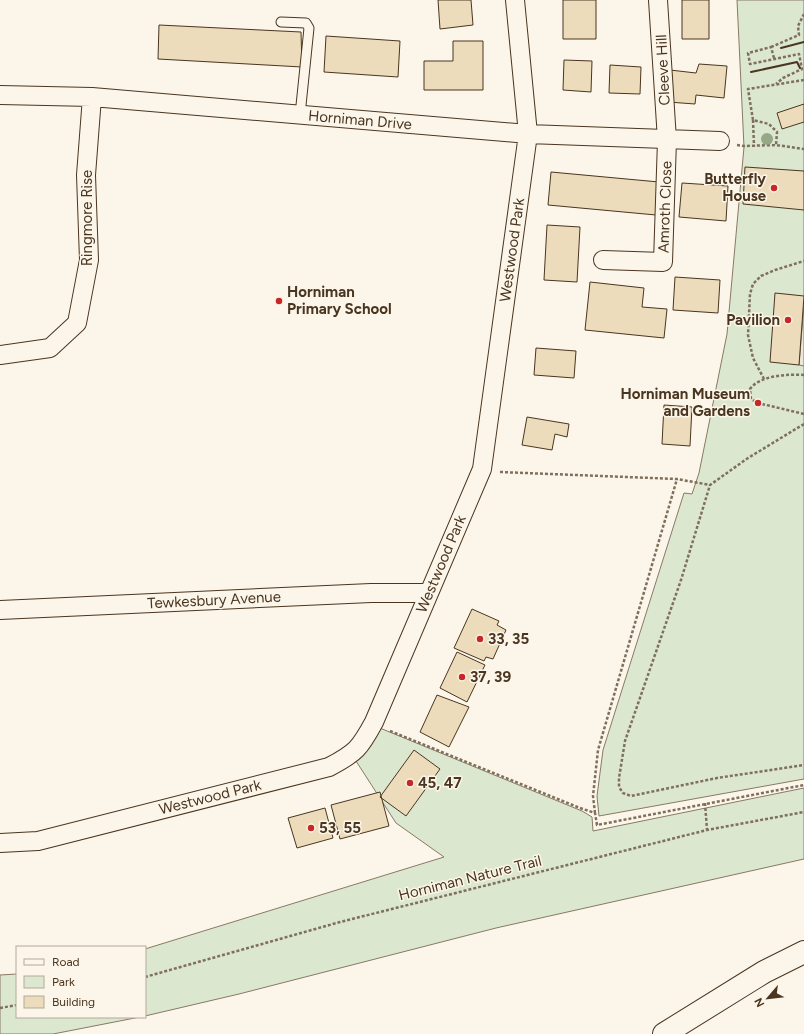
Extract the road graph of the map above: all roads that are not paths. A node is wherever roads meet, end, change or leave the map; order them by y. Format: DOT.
graph roads {
  1 [pos="515,0"];
  2 [pos="658,0"];
  3 [pos="281,22"];
  4 [pos="0,95"];
  5 [pos="92,97"];
  6 [pos="300,115"];
  7 [pos="528,134"];
  8 [pos="667,140"];
  9 [pos="720,141"];
  10 [pos="603,260"];
  11 [pos="0,354"];
  12 [pos="429,593"];
  13 [pos="0,610"];
  14 [pos="0,843"];
  15 [pos="804,952"];
  16 [pos="664,1034"];
  1 -- 7 [label="street, Westwood Park"];
  2 -- 8 [label="street, Cleeve Hill"];
  3 -- 6 [label="lane"];
  4 -- 5 [label="street, Horniman Drive"];
  5 -- 6 [label="street, Horniman Drive"];
  5 -- 11 [label="street, Ringmore Rise"];
  6 -- 7 [label="street, Horniman Drive"];
  7 -- 8 [label="street, Horniman Drive"];
  7 -- 12 [label="street, Westwood Park"];
  8 -- 9 [label="street, Horniman Drive"];
  8 -- 10 [label="street, Amroth Close"];
  12 -- 13 [label="street, Tewkesbury Avenue"];
  12 -- 14 [label="street, Westwood Park"];
  15 -- 16 [label="street"];
}
